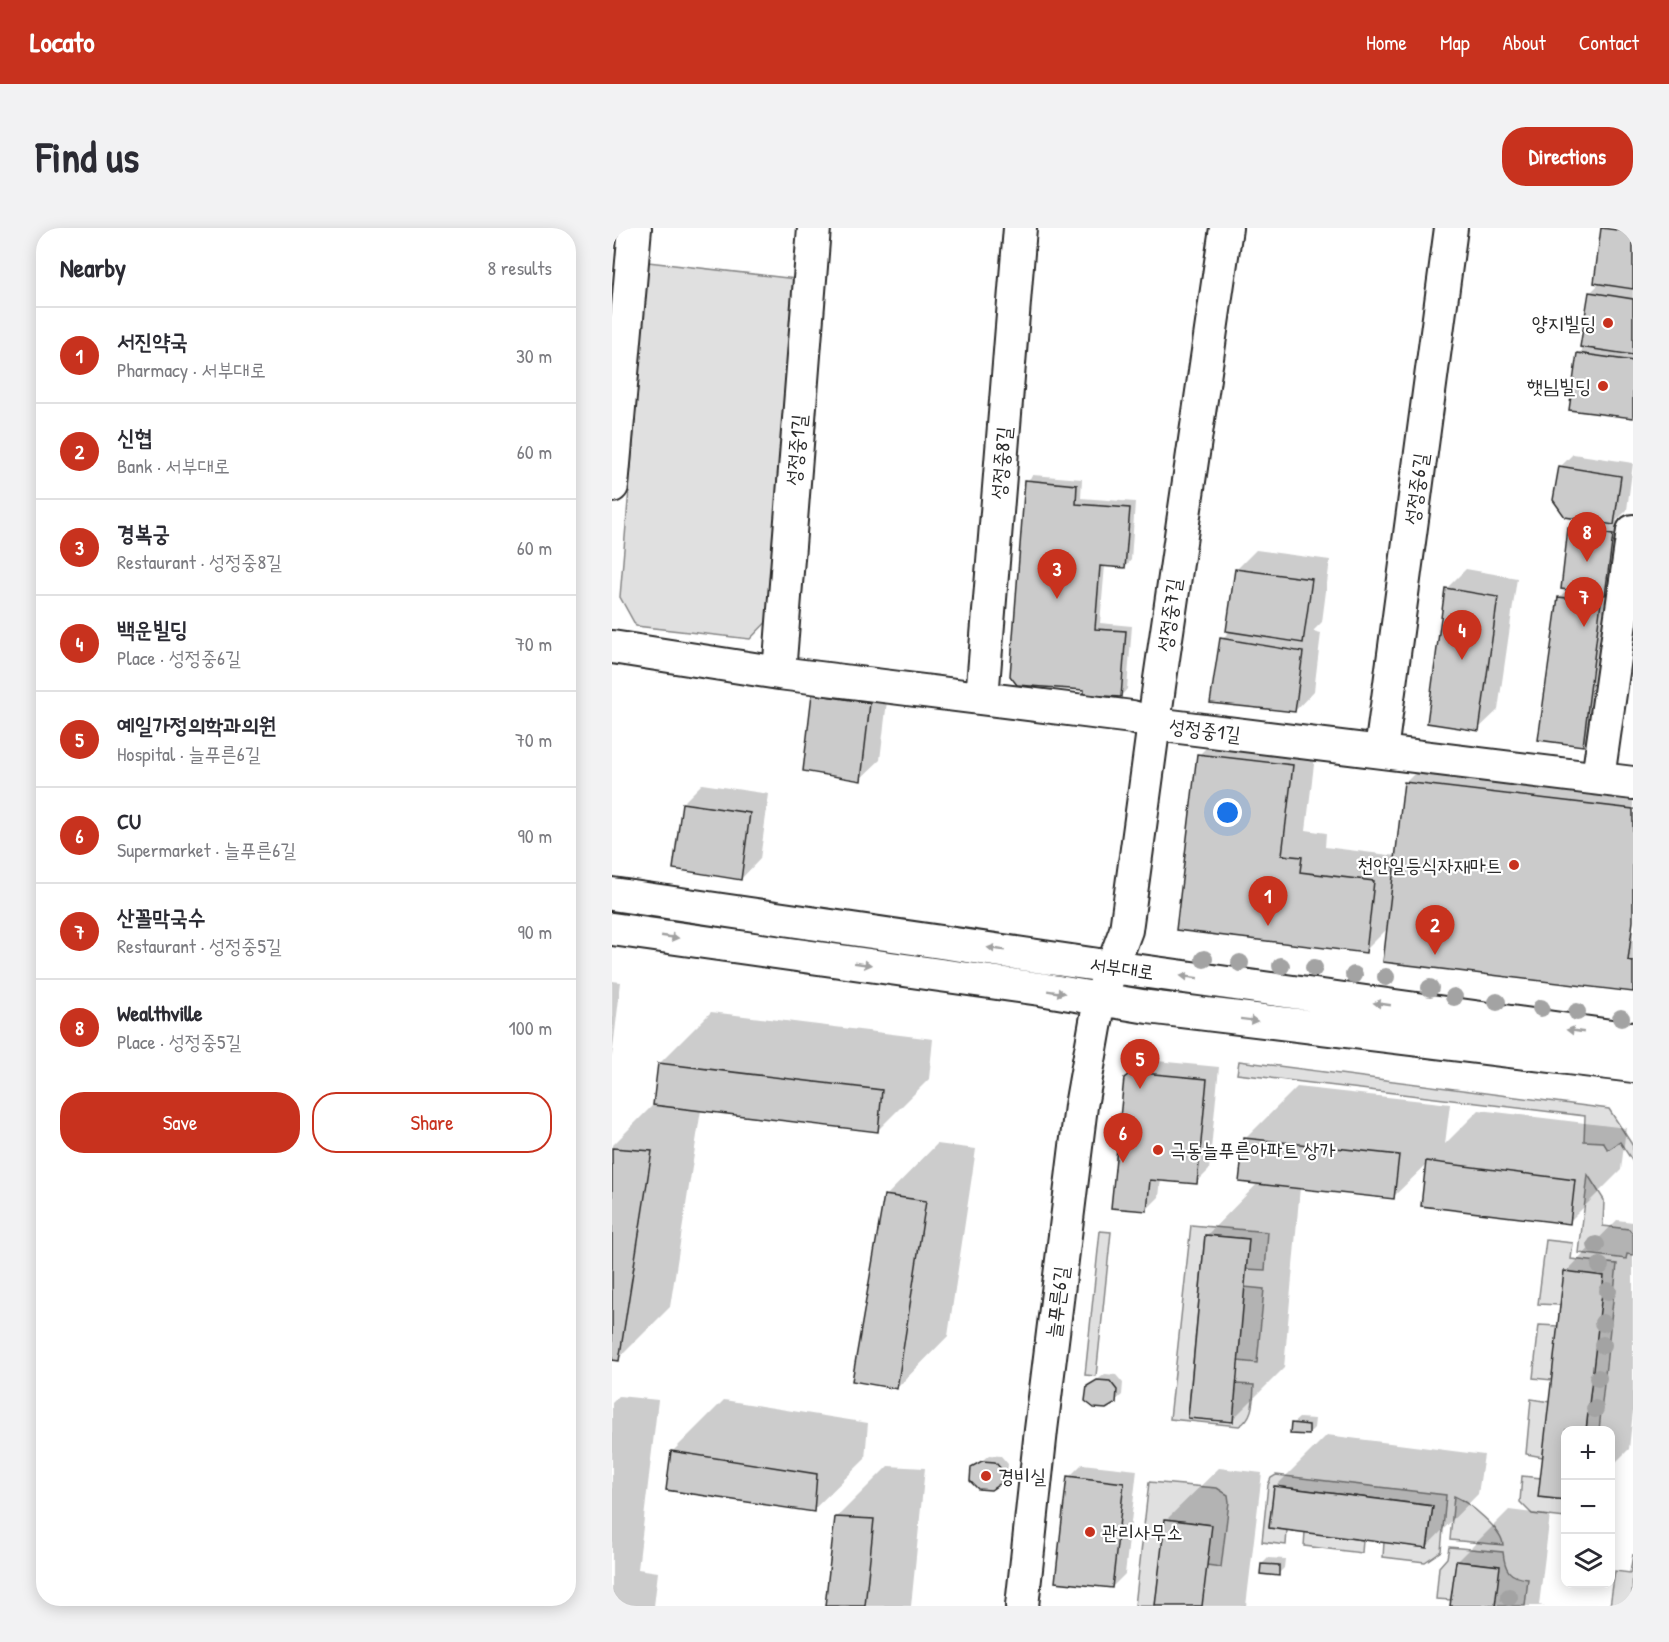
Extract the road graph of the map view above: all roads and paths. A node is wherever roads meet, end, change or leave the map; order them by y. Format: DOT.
graph roads {
  1 [pos="635,228"];
  2 [pos="814,228"];
  3 [pos="1020,228"];
  4 [pos="1226,228"];
  5 [pos="1451,228"];
  6 [pos="612,486"];
  7 [pos="1633,531"];
  8 [pos="612,647"];
  9 [pos="779,673"];
  10 [pos="982,698"];
  11 [pos="1155,724"];
  12 [pos="1381,751"];
  13 [pos="1598,778"];
  14 [pos="1633,783"];
  15 [pos="612,894"];
  16 [pos="612,929"];
  17 [pos="1112,967"];
  18 [pos="1100,999"];
  19 [pos="1633,1039"];
  20 [pos="1633,1066"];
  21 [pos="1022,1606"];
  1 -- 6 [label="street"];
  2 -- 9 [label="street, 성정중1길"];
  3 -- 10 [label="street, 성정중8길"];
  4 -- 11 [label="street, 성정중7길"];
  5 -- 12 [label="street, 성정중6길"];
  7 -- 13 [label="street"];
  8 -- 9 [label="street, 성정중1길"];
  9 -- 10 [label="street, 성정중1길"];
  10 -- 11 [label="street, 성정중1길"];
  11 -- 12 [label="street, 성정중1길"];
  11 -- 17 [label="street, 성정중7길"];
  12 -- 13 [label="street, 성정중1길"];
  13 -- 14 [label="street, 성정중1길"];
  17 -- 15 [label="street, 서부대로, one-way"];
  16 -- 18 [label="street, 서부대로, one-way"];
  17 -- 18 [label="street, 성정중7길"];
  19 -- 17 [label="street, 서부대로, one-way"];
  18 -- 20 [label="street, 서부대로, one-way"];
  18 -- 21 [label="street, 늘푸른6길"];
}
